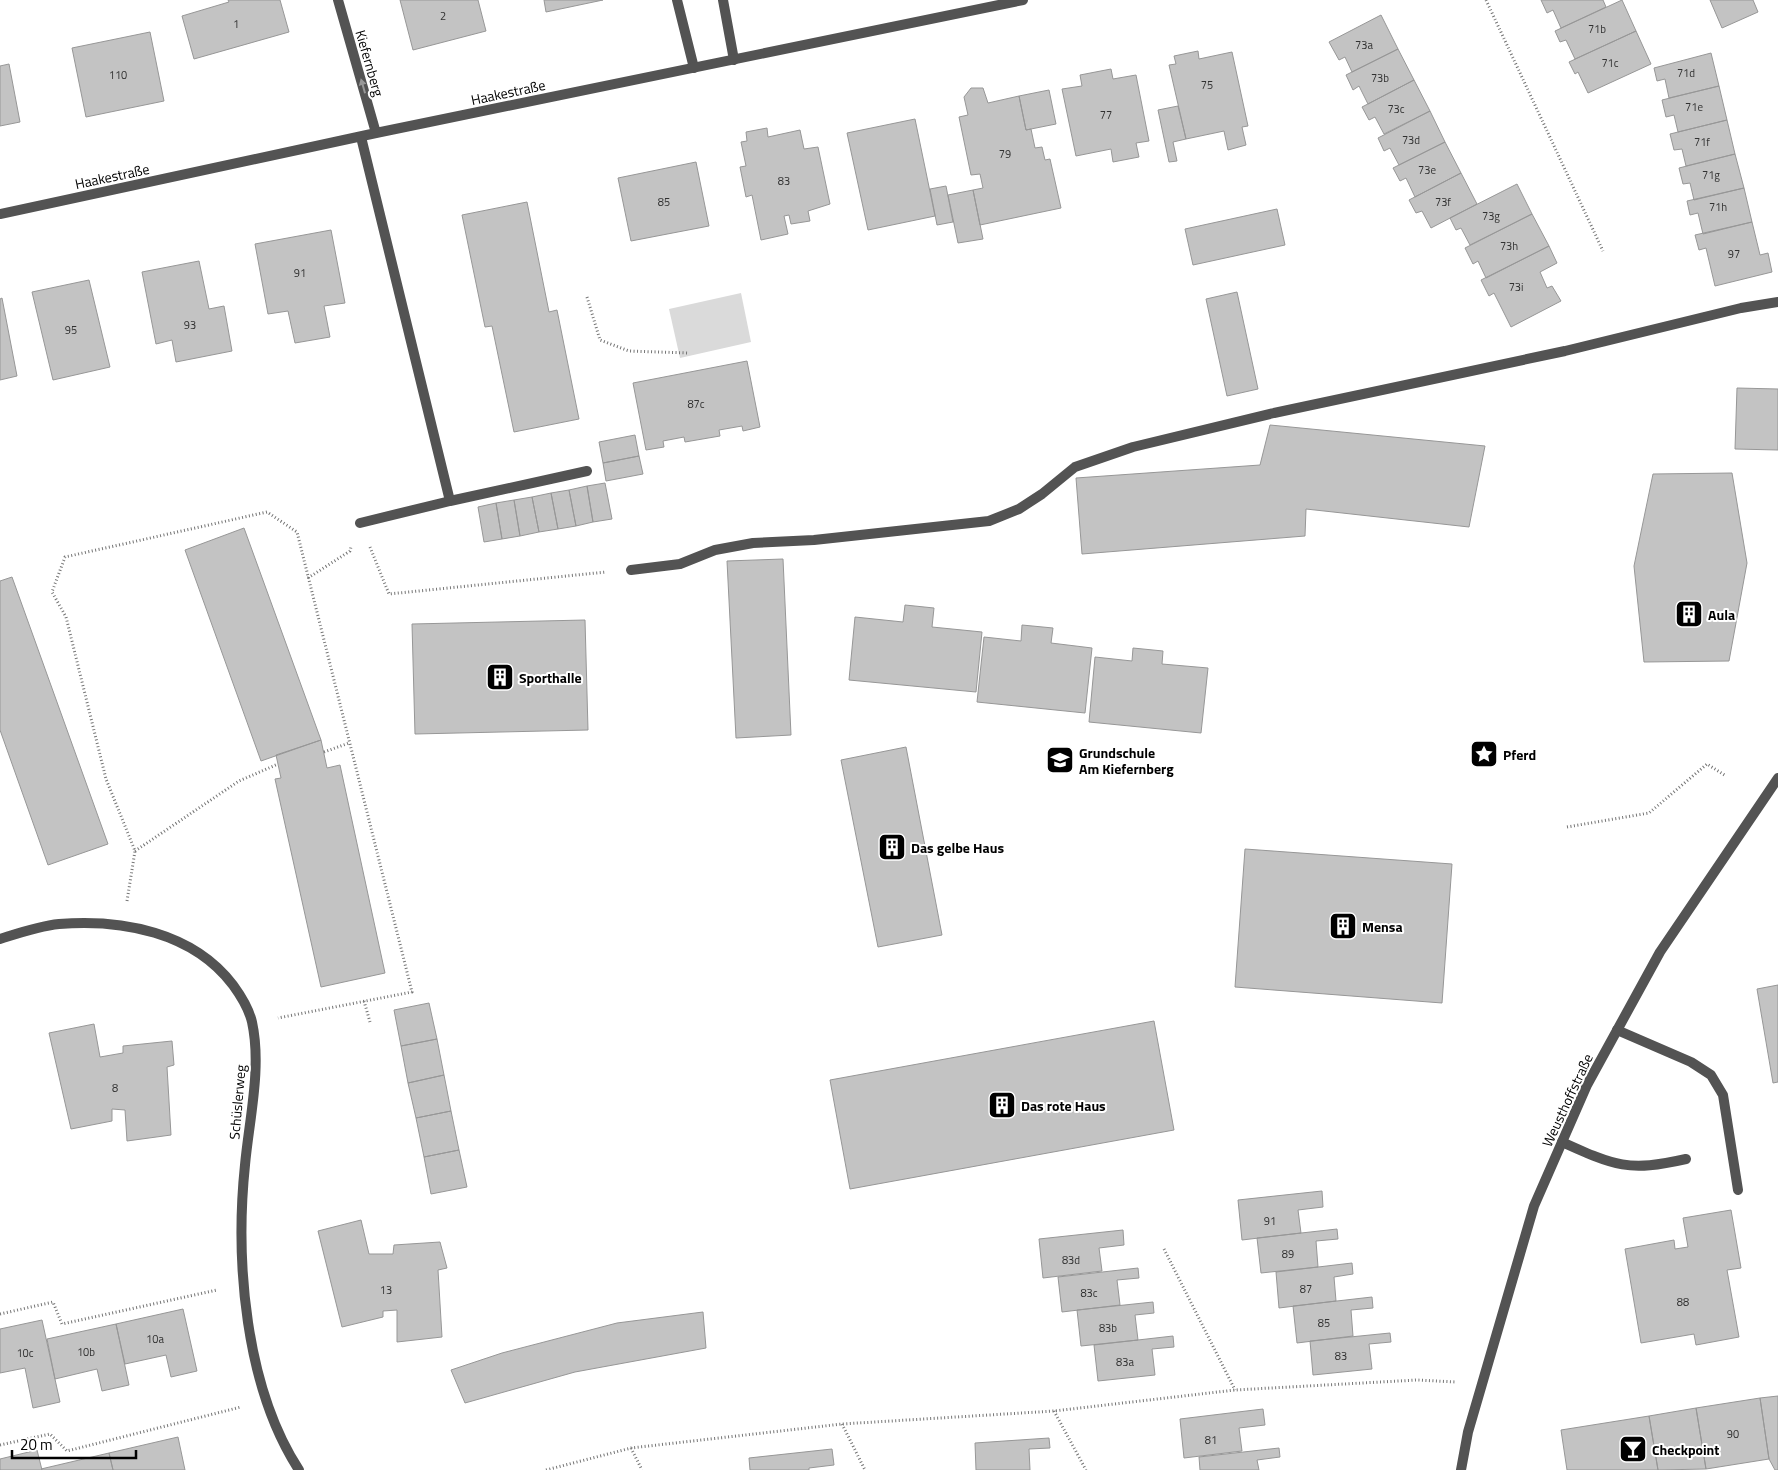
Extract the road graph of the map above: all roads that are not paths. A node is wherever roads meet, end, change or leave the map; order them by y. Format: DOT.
graph roads {
  1 [pos="338,0"];
  2 [pos="677,0"];
  3 [pos="723,0"];
  4 [pos="1023,0"];
  5 [pos="734,60"];
  6 [pos="694,68"];
  7 [pos="376,133"];
  8 [pos="361,136"];
  9 [pos="0,214"];
  10 [pos="1778,302"];
  11 [pos="588,471"];
  12 [pos="450,501"];
  13 [pos="360,523"];
  14 [pos="631,570"];
  15 [pos="1778,778"];
  16 [pos="0,939"];
  17 [pos="1617,1030"];
  18 [pos="1562,1142"];
  19 [pos="1686,1159"];
  20 [pos="1738,1190"];
  21 [pos="299,1470"];
  22 [pos="1461,1470"];
  7 -- 1 [label="street, Kiefernberg, one-way"];
  2 -- 6 [label="street"];
  3 -- 5 [label="street"];
  4 -- 5 [label="street, Haakestraße"];
  5 -- 6 [label="street, Haakestraße"];
  6 -- 7 [label="street, Haakestraße"];
  7 -- 8 [label="street, Haakestraße"];
  8 -- 9 [label="street, Haakestraße"];
  8 -- 12 [label="street"];
  10 -- 14 [label="street"];
  11 -- 12 [label="street"];
  12 -- 13 [label="street"];
  15 -- 17 [label="street, Weusthoffstraße"];
  16 -- 21 [label="street, Schüslerweg"];
  17 -- 18 [label="street, Weusthoffstraße"];
  17 -- 20 [label="street"];
  18 -- 19 [label="street"];
  18 -- 22 [label="street, Weusthoffstraße"];
}
